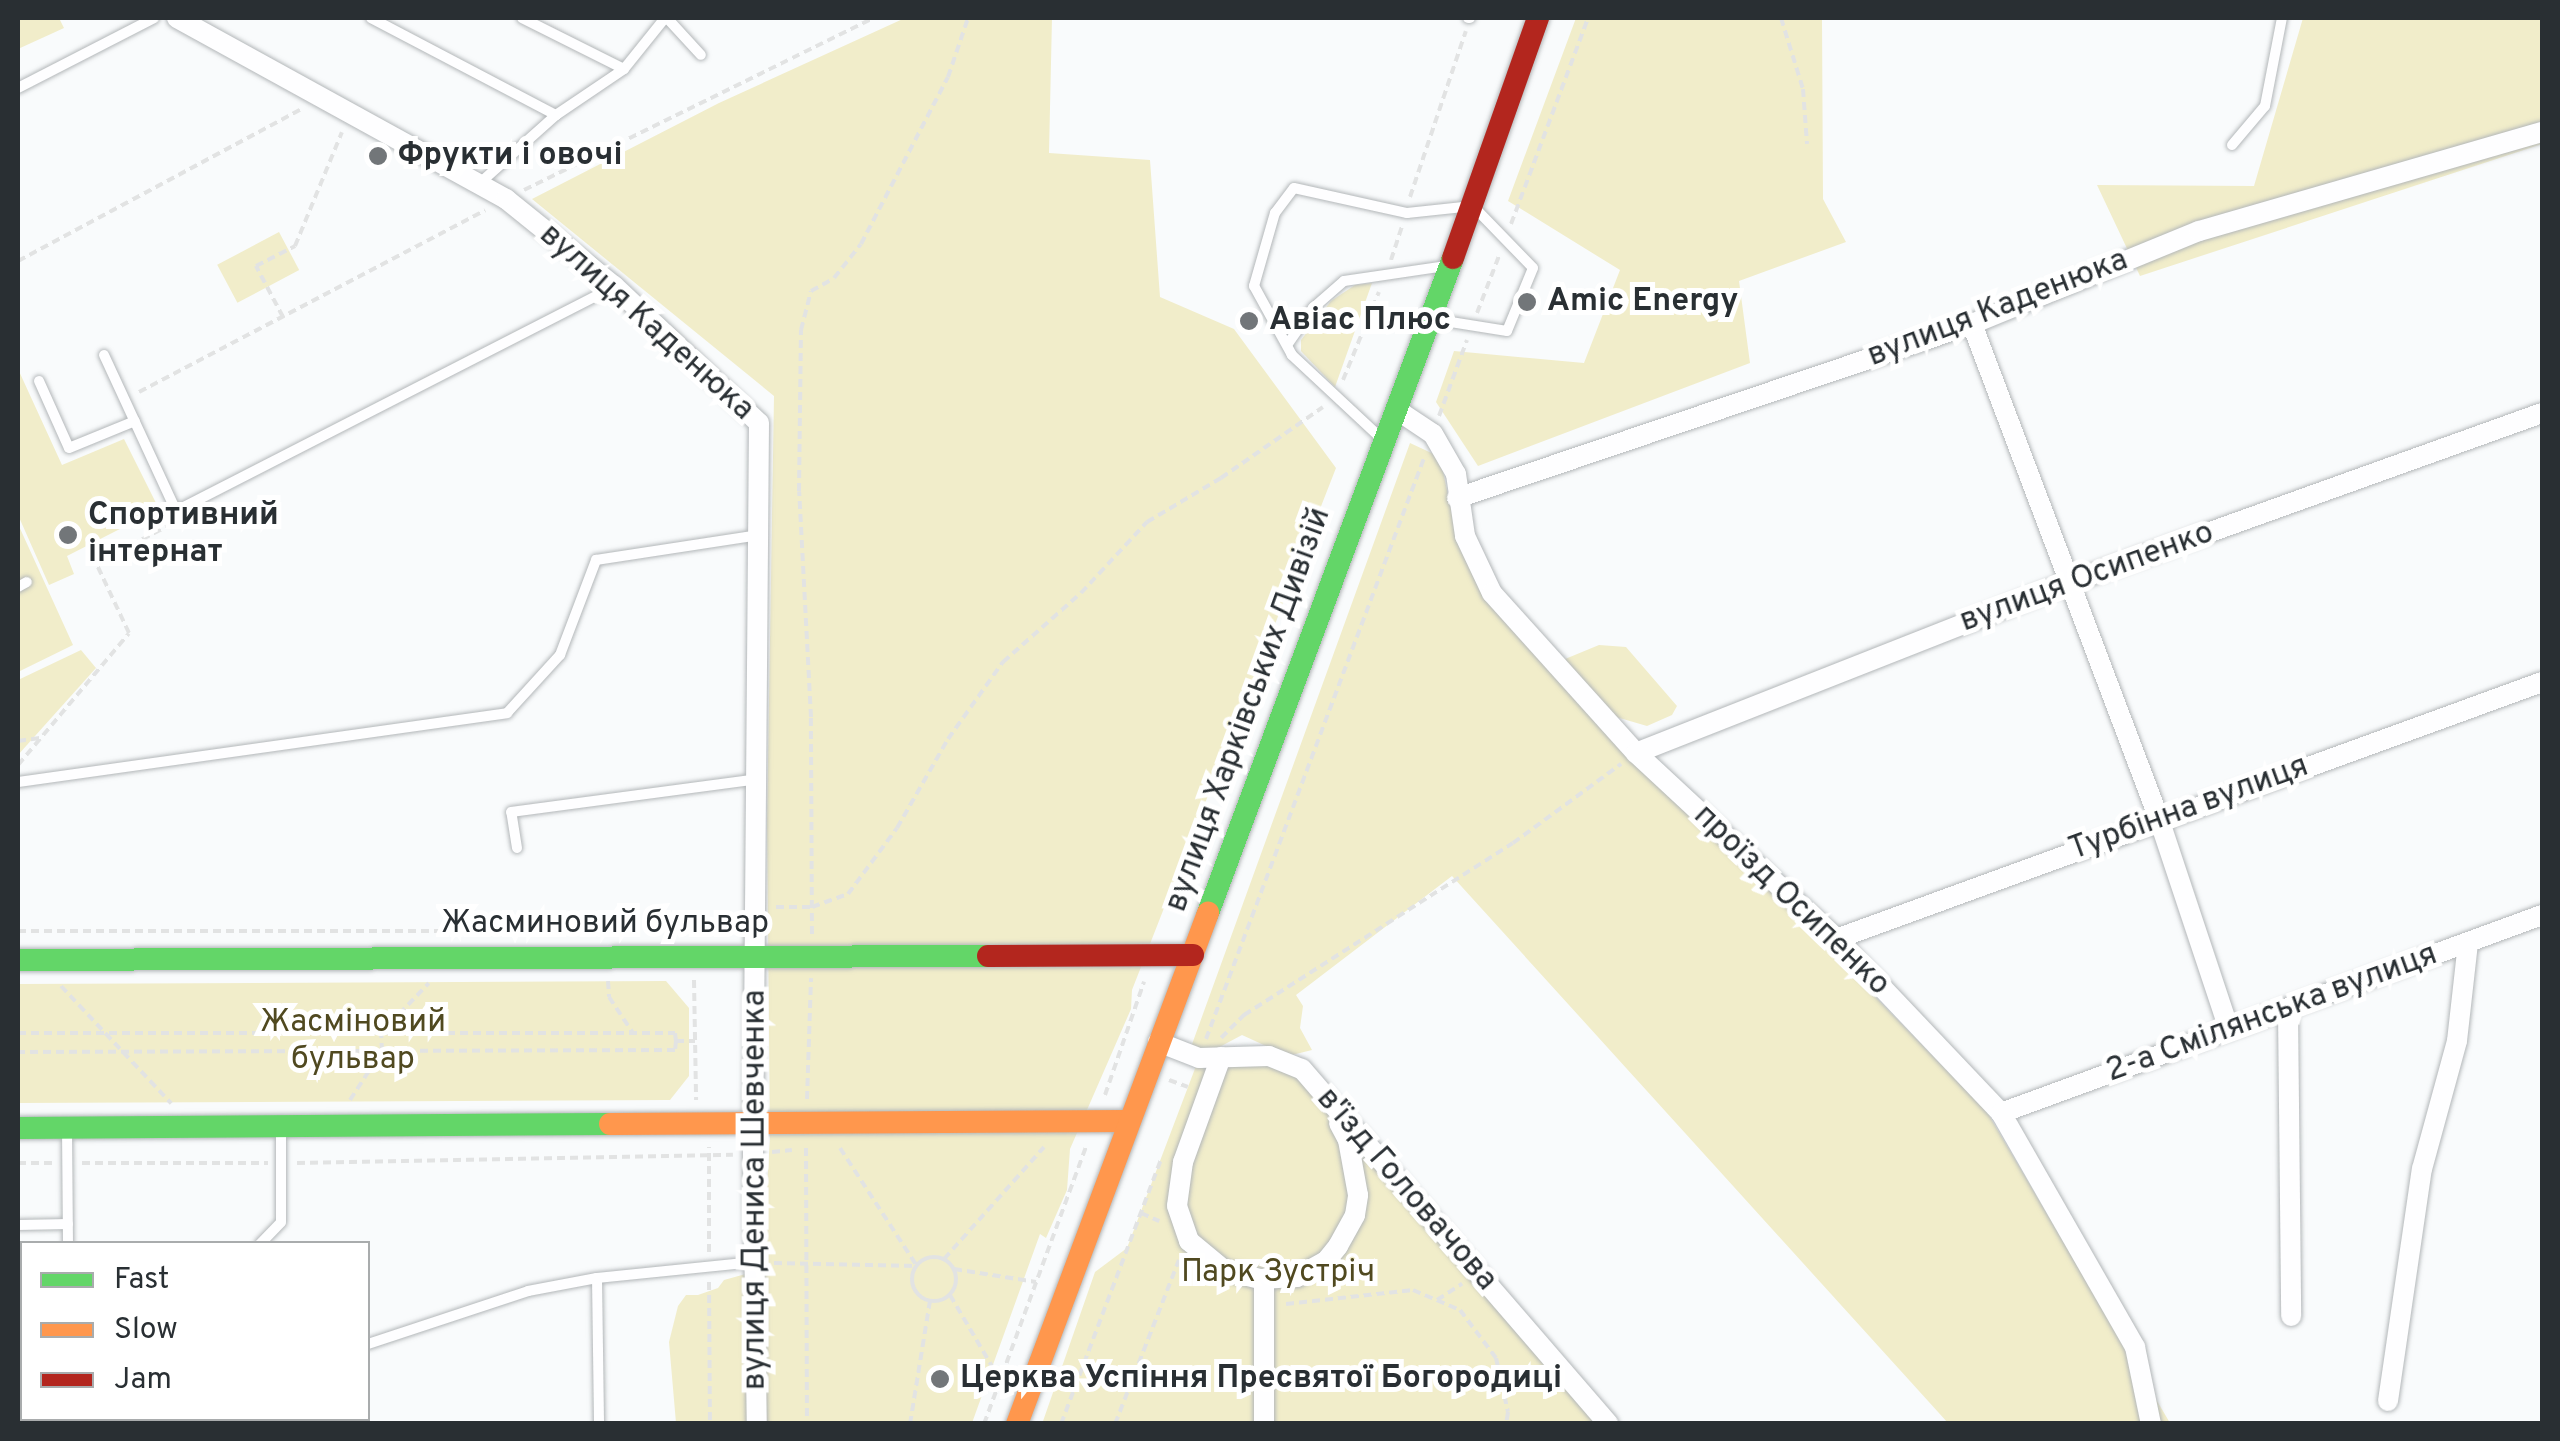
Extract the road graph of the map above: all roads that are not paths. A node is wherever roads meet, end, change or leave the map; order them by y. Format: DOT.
graph roads {
  1 [pos="154,18"];
  2 [pos="177,18"];
  3 [pos="371,18"];
  4 [pos="522,18"];
  5 [pos="666,18"];
  6 [pos="1538,18"];
  7 [pos="2282,18"];
  8 [pos="700,55"];
  9 [pos="624,68"];
  10 [pos="18,88"];
  11 [pos="556,115"];
  12 [pos="2542,132"];
  13 [pos="2232,145"];
  14 [pos="481,182"];
  15 [pos="1473,206"];
  16 [pos="1450,266"];
  17 [pos="614,286"];
  18 [pos="1430,319"];
  19 [pos="1972,324"];
  20 [pos="1286,345"];
  21 [pos="104,355"];
  22 [pos="39,381"];
  23 [pos="1396,410"];
  24 [pos="2542,414"];
  25 [pos="135,421"];
  26 [pos="1384,442"];
  27 [pos="1457,498"];
  28 [pos="760,535"];
  29 [pos="2071,582"];
  30 [pos="2542,682"];
  31 [pos="1636,753"];
  32 [pos="758,779"];
  33 [pos="18,782"];
  34 [pos="2159,819"];
  35 [pos="516,848"];
  36 [pos="2542,914"];
  37 [pos="1836,939"];
  38 [pos="2468,943"];
  39 [pos="1192,955"];
  40 [pos="755,956"];
  41 [pos="28,960"];
  42 [pos="2288,1010"];
  43 [pos="2229,1030"];
  44 [pos="1158,1042"];
  45 [pos="1210,1058"];
  46 [pos="1323,1094"];
  47 [pos="2001,1112"];
  48 [pos="1128,1121"];
  49 [pos="754,1124"];
  50 [pos="281,1127"];
  51 [pos="18,1128"];
  52 [pos="67,1128"];
  53 [pos="68,1224"];
  54 [pos="18,1225"];
  55 [pos="68,1241"];
  56 [pos="263,1241"];
  57 [pos="754,1262"];
  58 [pos="597,1278"];
  59 [pos="1264,1279"];
  60 [pos="2291,1316"];
  61 [pos="370,1343"];
  62 [pos="2388,1401"];
  63 [pos="599,1424"];
  64 [pos="757,1424"];
  65 [pos="1018,1424"];
  66 [pos="1264,1424"];
  67 [pos="1608,1424"];
  68 [pos="2151,1424"];
  1 -- 10 [label="lane"];
  2 -- 14 [label="street, вулиця Каденюка"];
  3 -- 11 [label="lane"];
  4 -- 9 [label="lane"];
  5 -- 8 [label="lane"];
  5 -- 9 [label="lane"];
  6 -- 15 [label="street, вулиця Харківських Дивізій"];
  7 -- 13 [label="lane"];
  9 -- 11 [label="lane"];
  11 -- 14 [label="lane"];
  12 -- 19 [label="street, вулиця Каденюка"];
  14 -- 17 [label="street, вулиця Каденюка"];
  15 -- 16 [label="street, вулиця Харківських Дивізій"];
  15 -- 18 [label="lane"];
  15 -- 20 [label="lane"];
  16 -- 18 [label="street, вулиця Харківських Дивізій"];
  16 -- 20 [label="lane"];
  17 -- 25 [label="lane"];
  17 -- 28 [label="street, вулиця Каденюка"];
  18 -- 23 [label="street, вулиця Харківських Дивізій"];
  19 -- 27 [label="street, вулиця Каденюка"];
  19 -- 29 [label="street"];
  20 -- 26 [label="lane"];
  21 -- 25 [label="lane"];
  22 -- 25 [label="lane"];
  23 -- 26 [label="street, вулиця Харківських Дивізій"];
  23 -- 27 [label="street, проїзд Осипенко"];
  24 -- 29 [label="street, вулиця Осипенко"];
  26 -- 39 [label="street, вулиця Харківських Дивізій"];
  27 -- 31 [label="street, проїзд Осипенко"];
  28 -- 32 [label="street, вулиця Каденюка"];
  28 -- 33 [label="lane"];
  29 -- 31 [label="street, вулиця Осипенко"];
  29 -- 34 [label="street"];
  30 -- 34 [label="street, Турбінна вулиця"];
  31 -- 37 [label="street, проїзд Осипенко"];
  32 -- 35 [label="lane"];
  32 -- 40 [label="street, вулиця Каденюка"];
  34 -- 37 [label="street, Турбінна вулиця"];
  34 -- 43 [label="street"];
  36 -- 38 [label="street, 2-а Смілянська вулиця"];
  37 -- 47 [label="street, проїзд Осипенко"];
  38 -- 42 [label="street, 2-а Смілянська вулиця"];
  38 -- 62 [label="street"];
  39 -- 40 [label="street, Жасминовий бульвар"];
  39 -- 44 [label="street, вулиця Харківських Дивізій"];
  40 -- 41 [label="street, Жасминовий бульвар"];
  40 -- 49 [label="street, вулиця Дениса Шевченка"];
  42 -- 43 [label="street, 2-а Смілянська вулиця"];
  42 -- 60 [label="street"];
  43 -- 47 [label="street, 2-а Смілянська вулиця"];
  44 -- 45 [label="street, в'їзд Головачова"];
  44 -- 48 [label="street, вулиця Харківських Дивізій"];
  45 -- 46 [label="street, в'їзд Головачова"];
  45 -- 59 [label="street"];
  46 -- 59 [label="street"];
  46 -- 67 [label="street, в'їзд Головачова"];
  47 -- 68 [label="street, проїзд Осипенко"];
  48 -- 49 [label="street"];
  48 -- 65 [label="street, вулиця Харківських Дивізій"];
  49 -- 50 [label="street"];
  49 -- 57 [label="street, вулиця Дениса Шевченка"];
  50 -- 52 [label="street"];
  50 -- 56 [label="lane"];
  51 -- 52 [label="street"];
  52 -- 53 [label="lane"];
  53 -- 54 [label="lane"];
  53 -- 55 [label="lane"];
  57 -- 58 [label="lane"];
  57 -- 64 [label="street, вулиця Дениса Шевченка"];
  58 -- 61 [label="lane"];
  58 -- 63 [label="lane"];
  59 -- 66 [label="street"];
}
